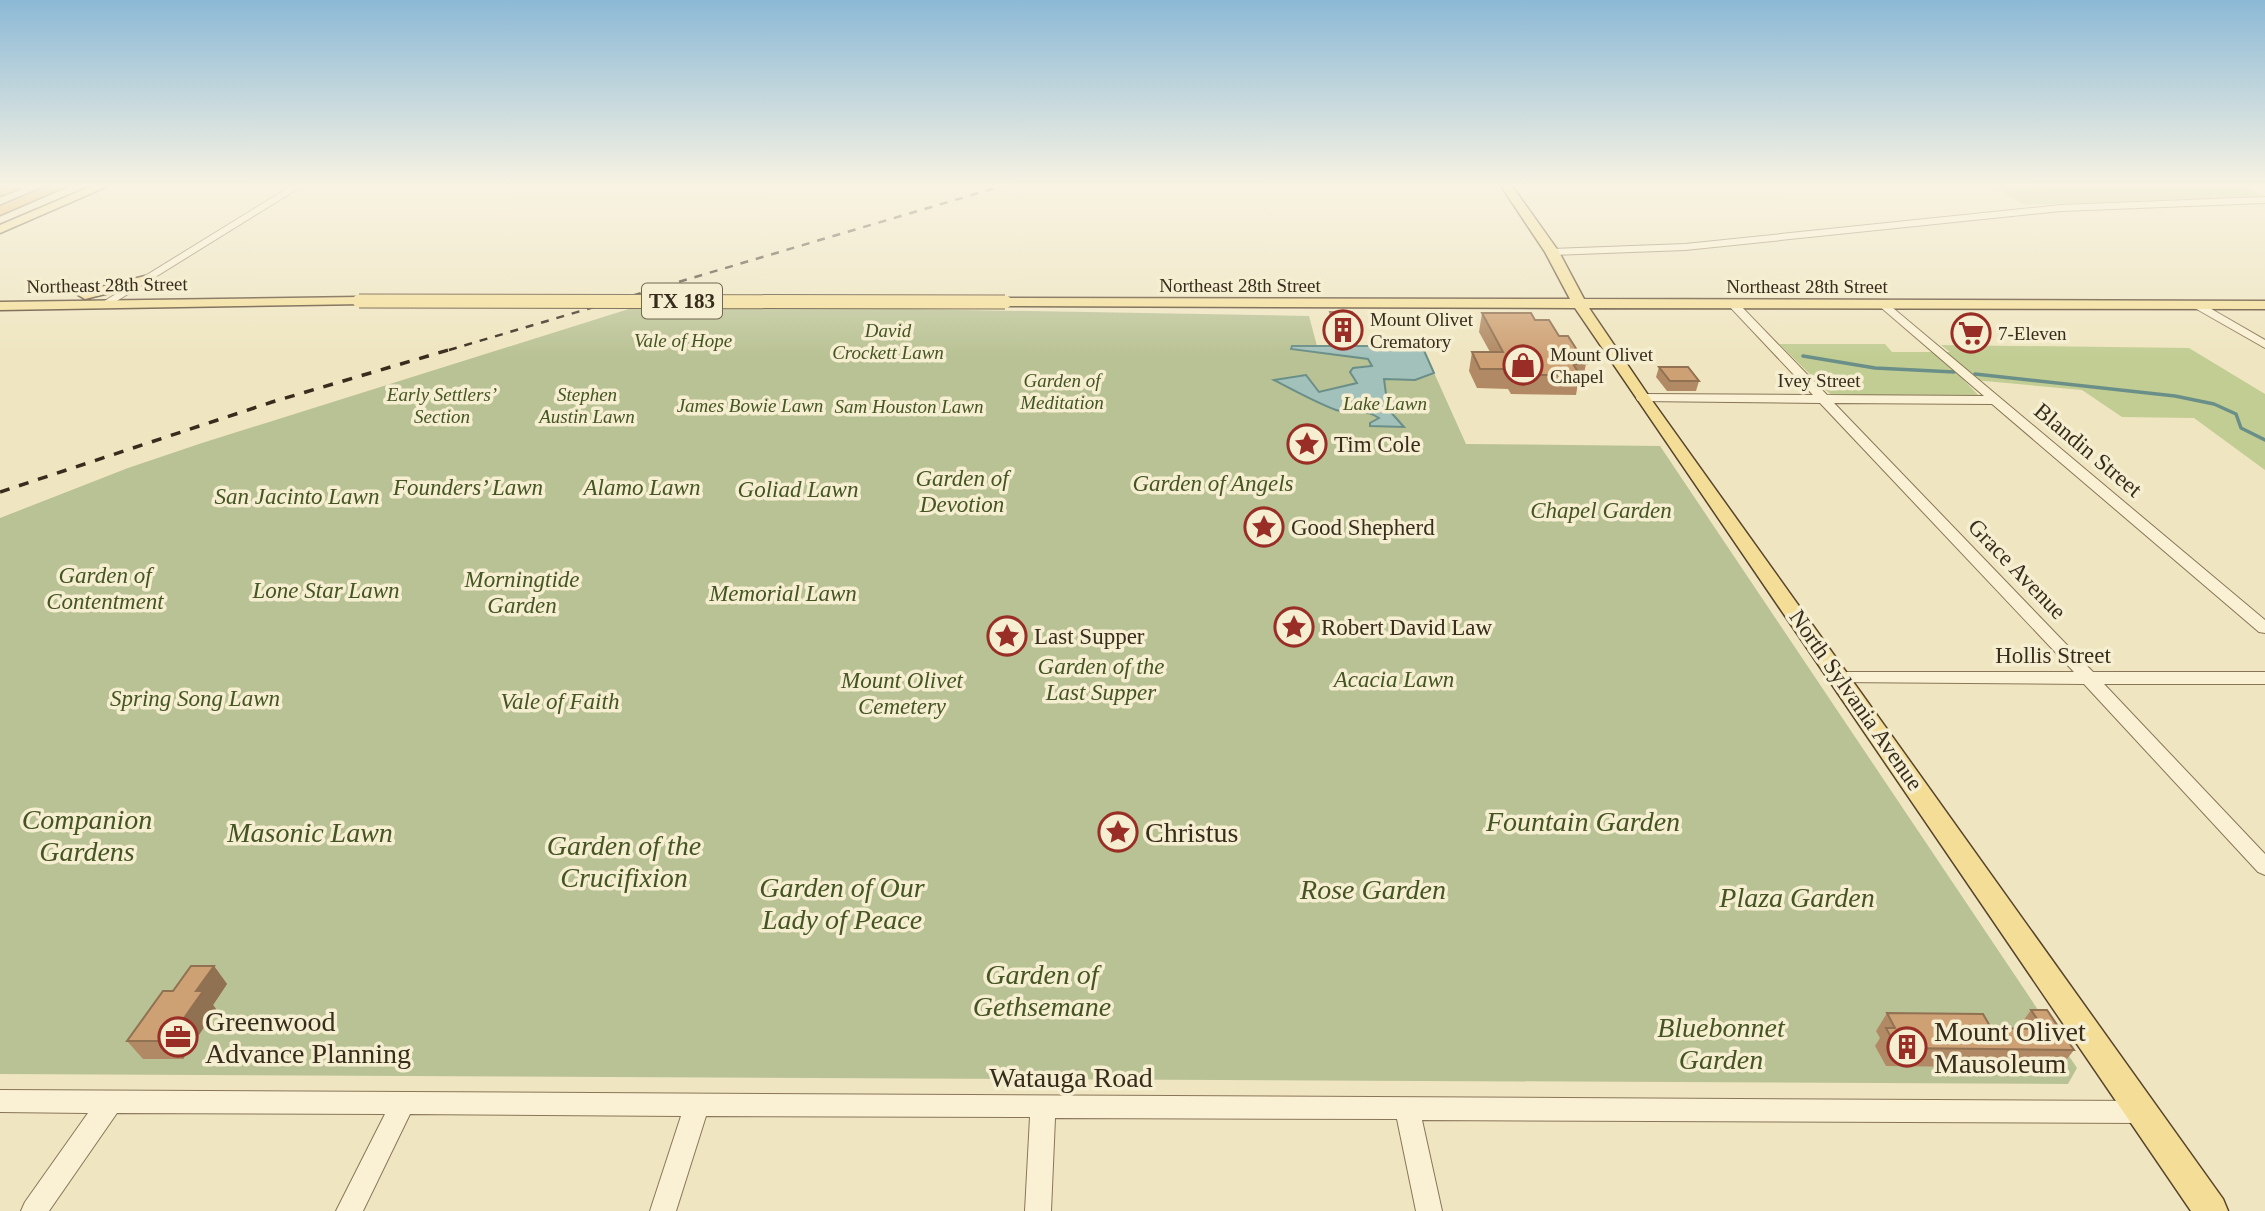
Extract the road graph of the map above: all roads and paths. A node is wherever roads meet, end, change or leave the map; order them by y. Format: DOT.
graph roads {
  1 [pos="207,243"];
  2 [pos="1545,243"];
  3 [pos="1726,243"];
  4 [pos="1552,252"];
  5 [pos="145,280"];
  6 [pos="1568,280"];
  7 [pos="0,297"];
  8 [pos="73,298"];
  9 [pos="109,302"];
  10 [pos="1516,305"];
  11 [pos="1580,305"];
  12 [pos="1734,305"];
  13 [pos="1883,305"];
  14 [pos="2197,305"];
  15 [pos="2265,305"];
  16 [pos="0,306"];
  17 [pos="2265,345"];
  18 [pos="1642,398"];
  19 [pos="1823,400"];
  20 [pos="1996,400"];
  21 [pos="2265,628"];
  22 [pos="1841,678"];
  23 [pos="2089,678"];
  24 [pos="2265,678"];
  25 [pos="2265,867"];
  26 [pos="0,1101"];
  27 [pos="110,1102"];
  28 [pos="403,1103"];
  29 [pos="697,1105"];
  30 [pos="1043,1107"];
  31 [pos="1407,1108"];
  32 [pos="2142,1112"];
  33 [pos="34,1211"];
  34 [pos="349,1211"];
  35 [pos="663,1211"];
  36 [pos="1038,1211"];
  37 [pos="1429,1211"];
  38 [pos="2211,1211"];
  1 -- 5 [label="street"];
  2 -- 4 [label="main road, North Sylvania Avenue"];
  3 -- 4 [label="street"];
  4 -- 6 [label="main road, North Sylvania Avenue"];
  5 -- 8 [label="main road"];
  5 -- 9 [label="street"];
  6 -- 10 [label="main road"];
  6 -- 11 [label="main road, North Sylvania Avenue"];
  7 -- 8 [label="main road, Northeast 28th Street / TX 183"];
  8 -- 9 [label="main road, Northeast 28th Street / TX 183"];
  9 -- 10 [label="main road, Northeast 28th Street / TX 183, bridge"];
  9 -- 16 [label="main road, Northeast 28th Street / TX 183"];
  10 -- 11 [label="main road, Northeast 28th Street / TX 183"];
  11 -- 12 [label="main road, Northeast 28th Street / TX 183"];
  11 -- 18 [label="main road, North Sylvania Avenue"];
  12 -- 13 [label="main road, Northeast 28th Street / TX 183"];
  12 -- 19 [label="street, Grace Avenue"];
  13 -- 14 [label="main road, Northeast 28th Street / TX 183"];
  13 -- 20 [label="street, Blandin Street"];
  14 -- 15 [label="main road, Northeast 28th Street / TX 183"];
  14 -- 17 [label="street"];
  18 -- 19 [label="street, Ivey Street"];
  18 -- 22 [label="main road, North Sylvania Avenue"];
  19 -- 20 [label="street, Ivey Street"];
  19 -- 23 [label="street, Grace Avenue"];
  20 -- 21 [label="street, Blandin Street"];
  22 -- 23 [label="street, Hollis Street"];
  22 -- 32 [label="main road, North Sylvania Avenue"];
  23 -- 24 [label="street, Hollis Street"];
  23 -- 25 [label="street, Grace Avenue"];
  26 -- 27 [label="street, Watauga Road"];
  27 -- 28 [label="street, Watauga Road"];
  27 -- 33 [label="street"];
  28 -- 29 [label="street, Watauga Road"];
  28 -- 34 [label="street"];
  29 -- 30 [label="street, Watauga Road"];
  29 -- 35 [label="street"];
  30 -- 31 [label="street, Watauga Road"];
  30 -- 36 [label="street"];
  31 -- 32 [label="street, Watauga Road"];
  31 -- 37 [label="street"];
  32 -- 38 [label="main road, North Sylvania Avenue"];
}
